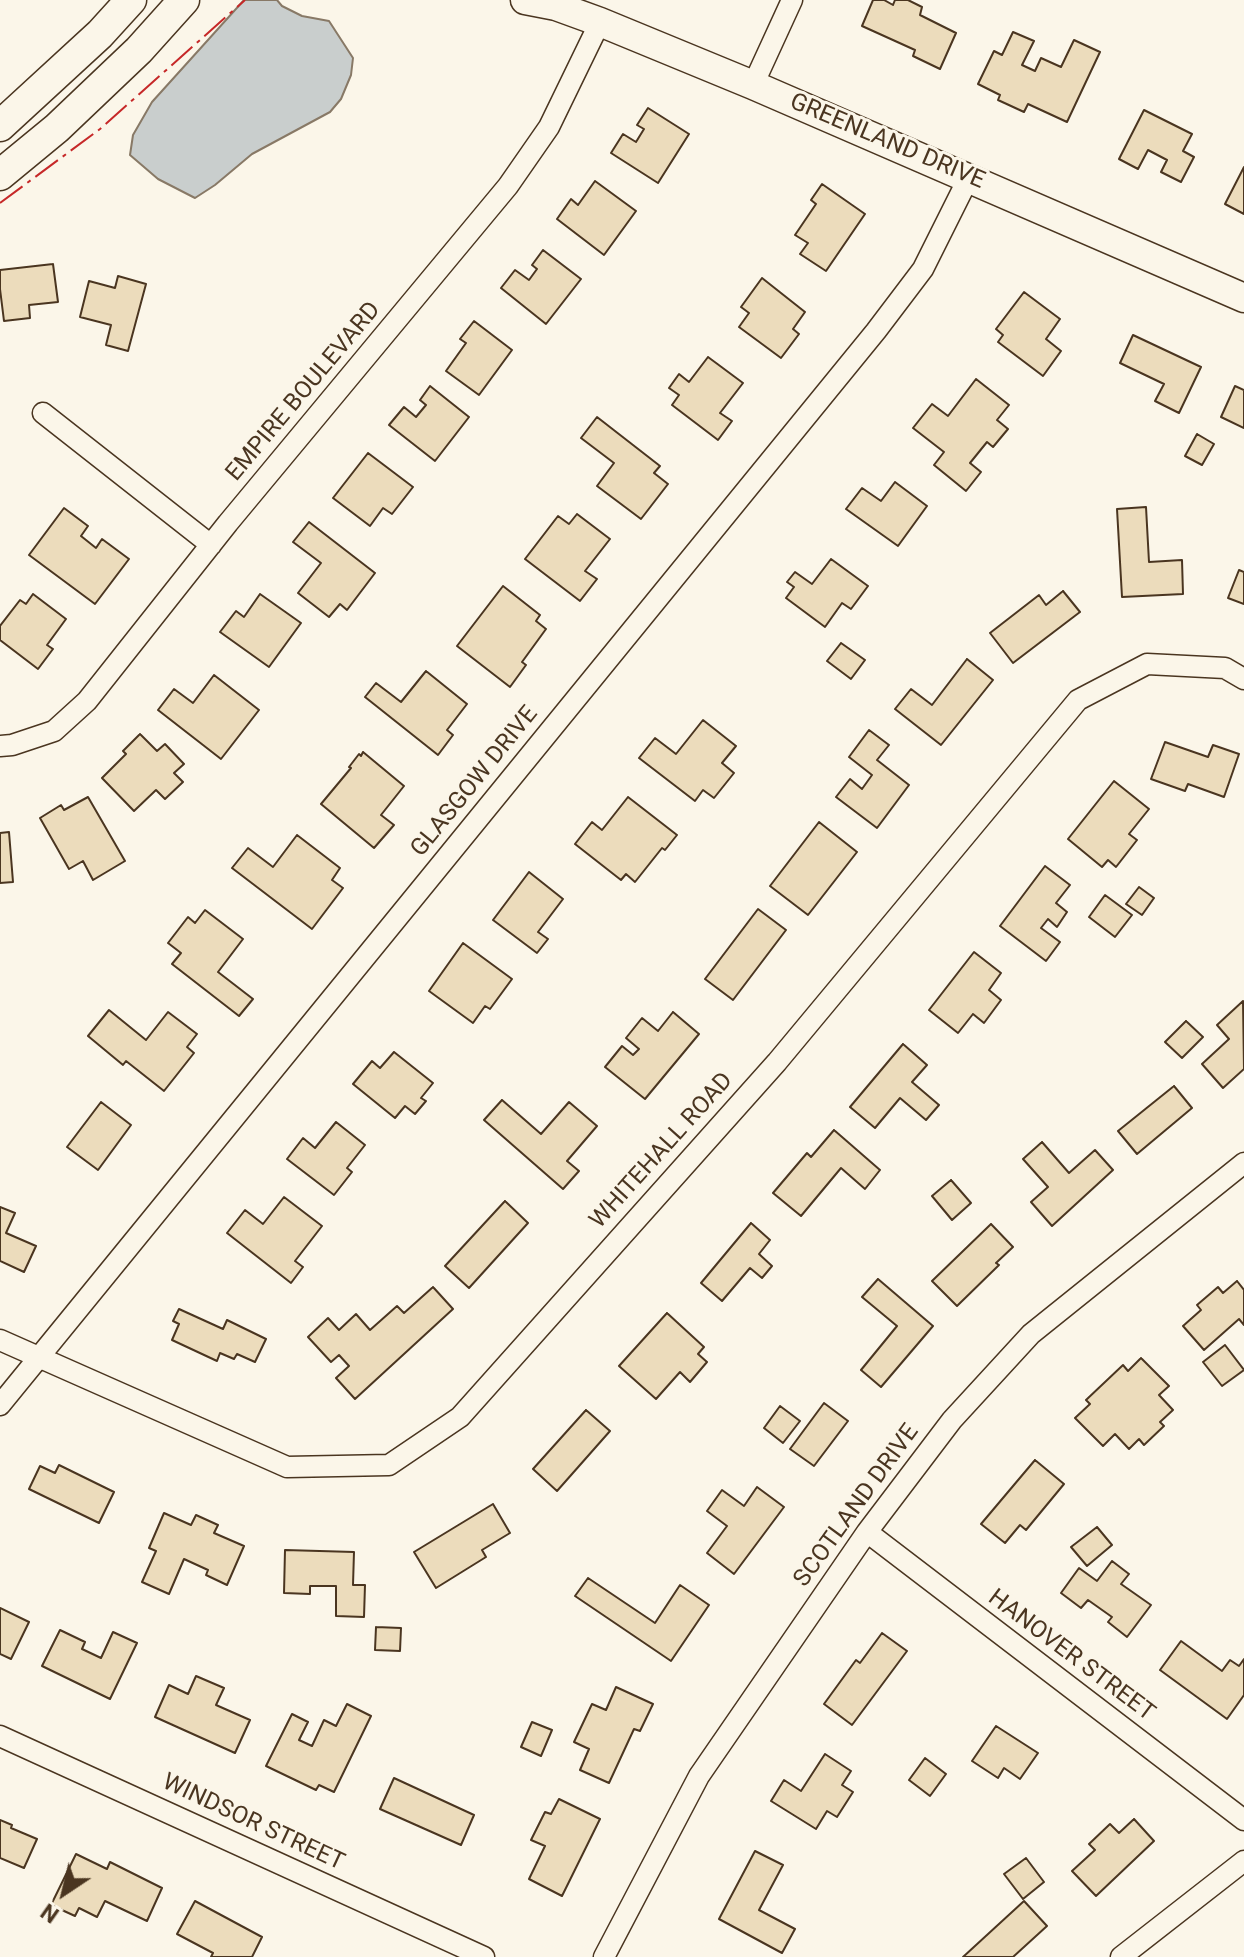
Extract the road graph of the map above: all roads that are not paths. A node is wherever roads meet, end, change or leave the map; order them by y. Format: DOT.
graph roads {
  1 [pos="184,0"];
  2 [pos="525,0"];
  3 [pos="792,0"];
  4 [pos="123,5"];
  5 [pos="600,22"];
  6 [pos="753,85"];
  7 [pos="0,126"];
  8 [pos="0,175"];
  9 [pos="969,177"];
  10 [pos="1244,298"];
  11 [pos="43,413"];
  12 [pos="211,545"];
  13 [pos="1244,679"];
  14 [pos="0,746"];
  15 [pos="1244,1163"];
  16 [pos="0,1340"];
  17 [pos="39,1357"];
  18 [pos="0,1405"];
  19 [pos="867,1532"];
  20 [pos="0,1736"];
  21 [pos="1244,1820"];
  22 [pos="1244,1861"];
  23 [pos="484,1957"];
  24 [pos="604,1957"];
  25 [pos="1121,1957"];
  1 -- 8 [label="main road"];
  2 -- 5 [label="street, GREENLAND DRIVE"];
  3 -- 6 [label="street"];
  4 -- 7 [label="main road"];
  5 -- 6 [label="street, GREENLAND DRIVE"];
  5 -- 12 [label="street, EMPIRE BOULEVARD"];
  6 -- 9 [label="street, GREENLAND DRIVE"];
  9 -- 10 [label="street, GREENLAND DRIVE"];
  9 -- 17 [label="street, GLASGOW DRIVE"];
  11 -- 12 [label="street"];
  12 -- 14 [label="street, EMPIRE BOULEVARD"];
  13 -- 17 [label="street, WHITEHALL ROAD"];
  15 -- 19 [label="street, SCOTLAND DRIVE"];
  16 -- 17 [label="street, WHITEHALL ROAD"];
  17 -- 18 [label="street, GLASGOW DRIVE"];
  19 -- 21 [label="street, HANOVER STREET"];
  19 -- 24 [label="street, SCOTLAND DRIVE"];
  20 -- 23 [label="street, WINDSOR STREET"];
  22 -- 25 [label="street"];
}
